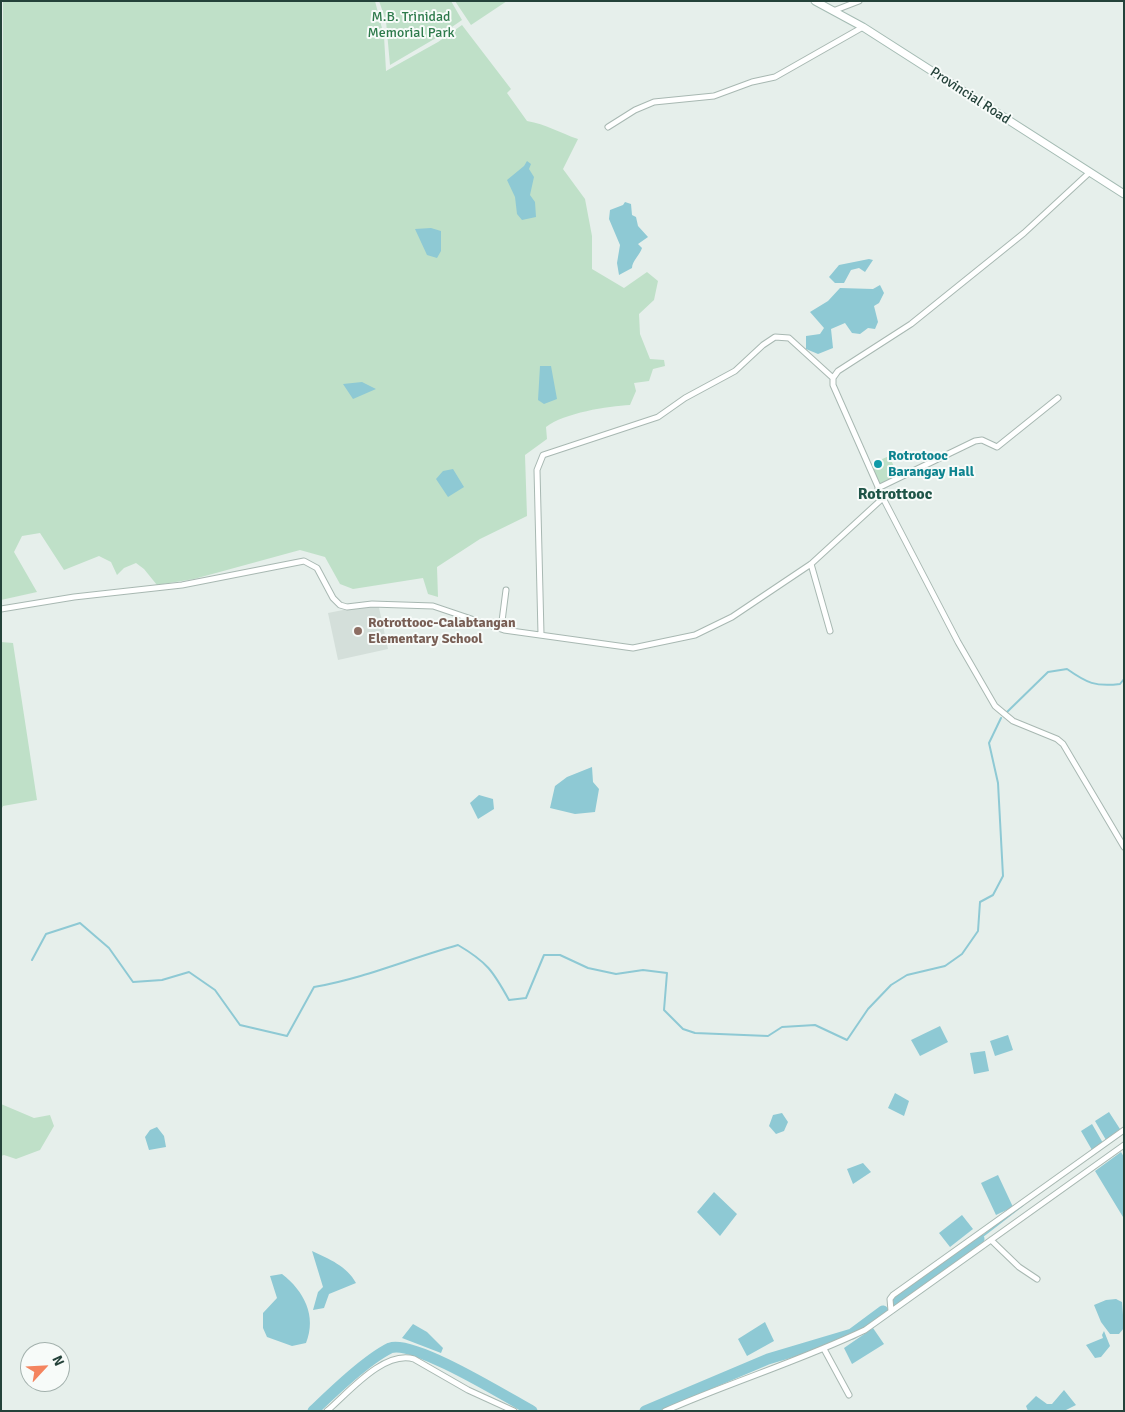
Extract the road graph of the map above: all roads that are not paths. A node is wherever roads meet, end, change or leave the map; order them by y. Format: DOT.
graph roads {
  1 [pos="815,1"];
  2 [pos="859,1"];
  3 [pos="833,11"];
  4 [pos="863,27"];
  5 [pos="608,127"];
  6 [pos="1090,172"];
  7 [pos="1124,194"];
  8 [pos="833,378"];
  9 [pos="1058,398"];
  10 [pos="878,488"];
  11 [pos="883,498"];
  12 [pos="811,564"];
  13 [pos="506,590"];
  14 [pos="1,609"];
  15 [pos="501,629"];
  16 [pos="830,631"];
  17 [pos="541,634"];
  18 [pos="1124,847"];
  19 [pos="1124,1130"];
  20 [pos="1124,1145"];
  21 [pos="991,1240"];
  22 [pos="1037,1279"];
  23 [pos="891,1311"];
  24 [pos="824,1348"];
  25 [pos="850,1395"];
  26 [pos="327,1411"];
  27 [pos="514,1411"];
  28 [pos="665,1411"];
  1 -- 3 [label="main road, Provincial Road"];
  2 -- 3 [label="street"];
  3 -- 4 [label="main road, Provincial Road"];
  4 -- 5 [label="street"];
  4 -- 6 [label="main road, Provincial Road"];
  6 -- 7 [label="main road, Provincial Road"];
  6 -- 8 [label="street"];
  8 -- 10 [label="street"];
  8 -- 17 [label="street"];
  9 -- 10 [label="street"];
  10 -- 11 [label="street"];
  11 -- 12 [label="street"];
  11 -- 18 [label="street"];
  12 -- 16 [label="street"];
  12 -- 17 [label="street"];
  13 -- 15 [label="street"];
  14 -- 15 [label="street"];
  15 -- 17 [label="street"];
  19 -- 23 [label="street"];
  20 -- 21 [label="street"];
  21 -- 22 [label="street"];
  21 -- 23 [label="street"];
  23 -- 24 [label="street"];
  24 -- 25 [label="street"];
  24 -- 28 [label="street"];
  26 -- 27 [label="street"];
}
